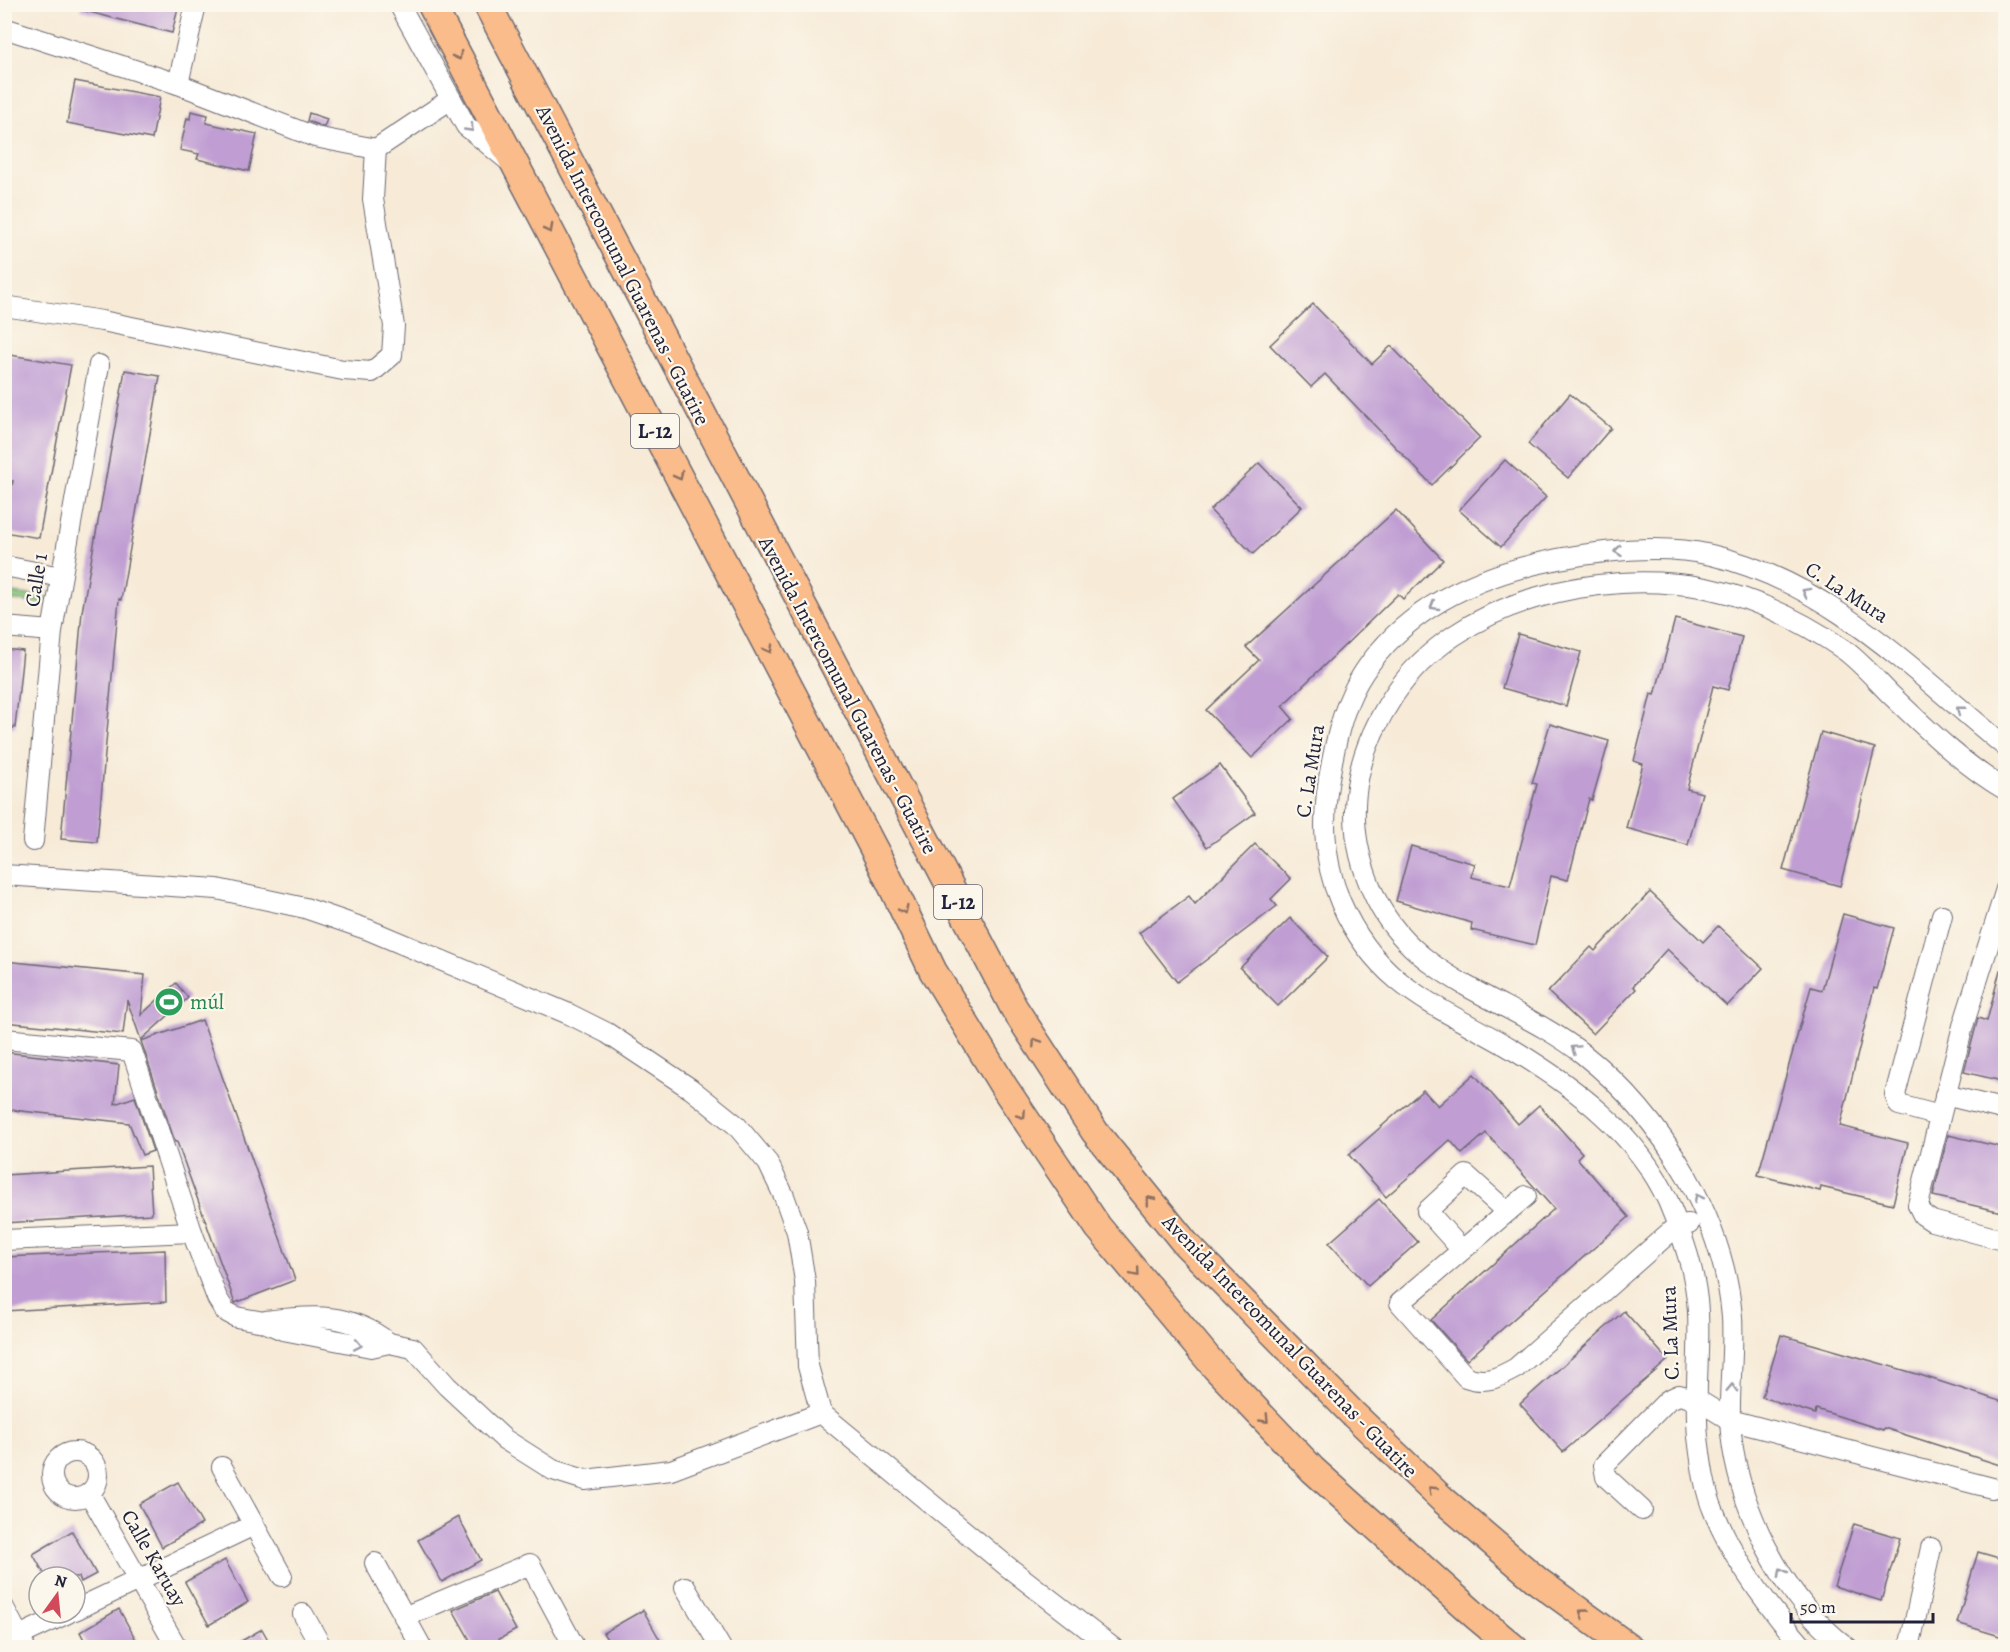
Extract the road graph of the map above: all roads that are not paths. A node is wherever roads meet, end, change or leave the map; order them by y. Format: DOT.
graph roads {
  1 [pos="196,4"];
  2 [pos="399,4"];
  3 [pos="431,4"];
  4 [pos="487,4"];
  5 [pos="4,28"];
  6 [pos="178,84"];
  7 [pos="451,99"];
  8 [pos="376,149"];
  9 [pos="516,166"];
  10 [pos="4,306"];
  11 [pos="99,365"];
  12 [pos="4,566"];
  13 [pos="61,577"];
  14 [pos="4,627"];
  15 [pos="52,631"];
  16 [pos="2006,747"];
  17 [pos="2006,790"];
  18 [pos="33,841"];
  19 [pos="4,875"];
  20 [pos="2006,889"];
  21 [pos="1942,915"];
  22 [pos="4,1039"];
  23 [pos="1945,1095"];
  24 [pos="2006,1110"];
  25 [pos="1940,1116"];
  26 [pos="1526,1196"];
  27 [pos="1507,1212"];
  28 [pos="1709,1221"];
  29 [pos="1678,1225"];
  30 [pos="192,1232"];
  31 [pos="4,1240"];
  32 [pos="2006,1241"];
  33 [pos="1462,1250"];
  34 [pos="1696,1399"];
  35 [pos="821,1413"];
  36 [pos="1730,1420"];
  37 [pos="222,1467"];
  38 [pos="1992,1488"];
  39 [pos="89,1493"];
  40 [pos="1642,1510"];
  41 [pos="254,1525"];
  42 [pos="1931,1548"];
  43 [pos="375,1563"];
  44 [pos="282,1576"];
  45 [pos="137,1580"];
  46 [pos="685,1587"];
  47 [pos="87,1604"];
  48 [pos="4,1608"];
  49 [pos="303,1614"];
  50 [pos="404,1617"];
  51 [pos="50,1625"];
  52 [pos="22,1642"];
  53 [pos="716,1646"];
  54 [pos="177,1647"];
  55 [pos="322,1647"];
  56 [pos="422,1647"];
  57 [pos="576,1647"];
  58 [pos="1113,1647"];
  59 [pos="1514,1647"];
  60 [pos="1630,1647"];
  61 [pos="1804,1647"];
  62 [pos="1848,1647"];
  63 [pos="1909,1647"];
  1 -- 6 [label="street"];
  2 -- 7 [label="street, L-12"];
  3 -- 9 [label="highway, L-12, one-way"];
  60 -- 4 [label="highway, Avenida Intercomunal Guarenas - Guatire / L-12, one-way"];
  5 -- 6 [label="street"];
  6 -- 8 [label="street"];
  7 -- 8 [label="street"];
  7 -- 9 [label="street, L-12, one-way"];
  8 -- 10 [label="street"];
  9 -- 59 [label="highway, L-12, one-way"];
  11 -- 13 [label="street, Calle 1"];
  12 -- 13 [label="street"];
  13 -- 15 [label="street, Calle 1"];
  14 -- 15 [label="street"];
  15 -- 18 [label="street, Calle 1"];
  16 -- 29 [label="street, C. La Mura, one-way"];
  28 -- 17 [label="street, one-way"];
  19 -- 35 [label="street"];
  20 -- 23 [label="street"];
  21 -- 25 [label="street"];
  22 -- 30 [label="street"];
  23 -- 24 [label="street"];
  23 -- 25 [label="street"];
  25 -- 32 [label="street"];
  26 -- 27 [label="street"];
  27 -- 33 [label="street"];
  27 -- 33 [label="street"];
  28 -- 29 [label="street"];
  36 -- 28 [label="street, one-way"];
  29 -- 33 [label="street"];
  29 -- 34 [label="street, C. La Mura"];
  30 -- 31 [label="street"];
  30 -- 35 [label="street"];
  34 -- 36 [label="street"];
  34 -- 40 [label="street"];
  34 -- 61 [label="street, C. La Mura"];
  35 -- 58 [label="street"];
  36 -- 38 [label="street"];
  62 -- 36 [label="street, one-way"];
  37 -- 41 [label="street"];
  39 -- 45 [label="street, Calle Karuay"];
  41 -- 44 [label="street"];
  41 -- 45 [label="street"];
  42 -- 63 [label="street"];
  43 -- 50 [label="street"];
  45 -- 47 [label="street"];
  45 -- 54 [label="street, Calle Karuay"];
  46 -- 53 [label="street"];
  48 -- 52 [label="street"];
  49 -- 55 [label="street"];
  50 -- 56 [label="street"];
  50 -- 57 [label="street"];
  51 -- 52 [label="street"];
}
